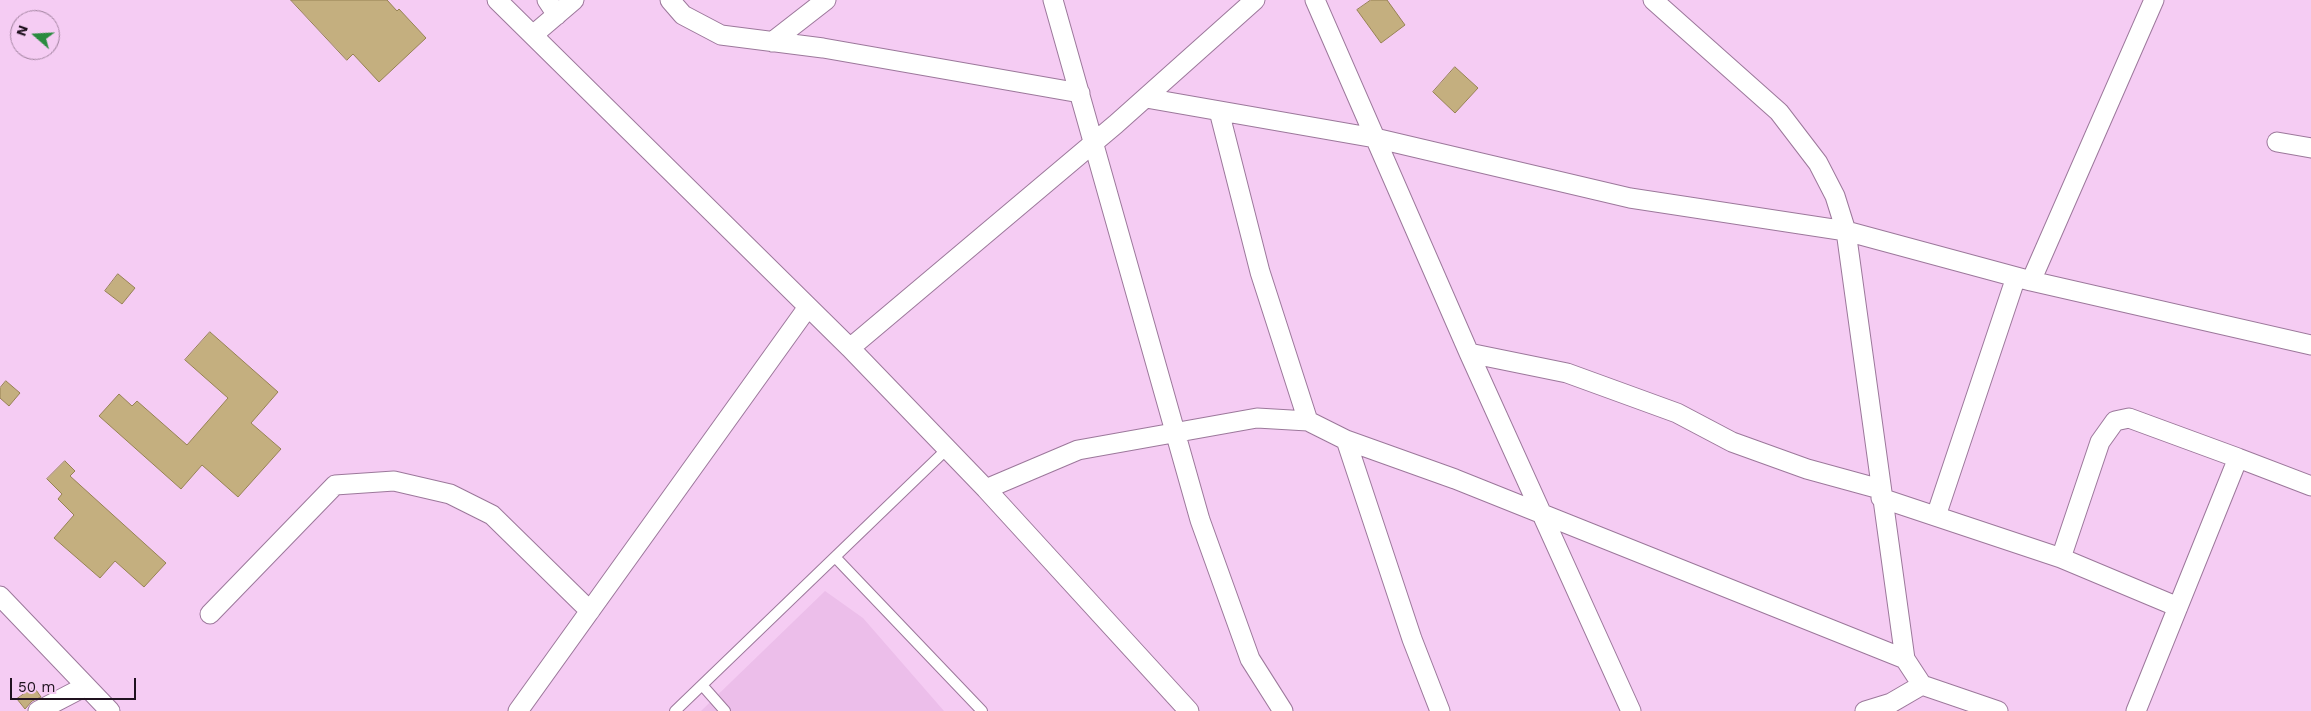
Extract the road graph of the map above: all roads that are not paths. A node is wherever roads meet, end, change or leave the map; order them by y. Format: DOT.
graph roads {
  1 [pos="497,0"];
  2 [pos="574,0"];
  3 [pos="670,0"];
  4 [pos="826,0"];
  5 [pos="1053,0"];
  6 [pos="1255,0"];
  7 [pos="1314,0"];
  8 [pos="1653,0"];
  9 [pos="2154,0"];
  10 [pos="552,7"];
  11 [pos="533,35"];
  12 [pos="772,42"];
  13 [pos="1080,94"];
  14 [pos="1146,98"];
  15 [pos="1219,111"];
  16 [pos="1375,138"];
  17 [pos="2277,142"];
  18 [pos="1094,143"];
  19 [pos="2311,148"];
  20 [pos="1846,231"];
  21 [pos="2024,279"];
  22 [pos="808,307"];
  23 [pos="2311,345"];
  24 [pos="850,348"];
  25 [pos="1469,353"];
  26 [pos="1308,421"];
  27 [pos="1174,432"];
  28 [pos="1346,440"];
  29 [pos="947,449"];
  30 [pos="2238,458"];
  31 [pos="2311,486"];
  32 [pos="986,489"];
  33 [pos="1881,494"];
  34 [pos="1542,515"];
  35 [pos="1936,516"];
  36 [pos="835,557"];
  37 [pos="2061,558"];
  38 [pos="0,596"];
  39 [pos="2178,607"];
  40 [pos="590,610"];
  41 [pos="210,614"];
  42 [pos="1905,659"];
  43 [pos="702,685"];
  44 [pos="1922,685"];
  45 [pos="86,686"];
  46 [pos="38,711"];
  47 [pos="110,711"];
  48 [pos="518,711"];
  49 [pos="675,711"];
  50 [pos="726,711"];
  51 [pos="982,711"];
  52 [pos="1188,711"];
  53 [pos="1283,711"];
  54 [pos="1440,711"];
  55 [pos="1631,711"];
  56 [pos="1865,711"];
  57 [pos="1998,711"];
  58 [pos="2136,711"];
  1 -- 11 [label="street"];
  2 -- 10 [label="street"];
  3 -- 12 [label="street"];
  4 -- 12 [label="street"];
  5 -- 13 [label="street"];
  6 -- 14 [label="street"];
  7 -- 16 [label="street"];
  8 -- 20 [label="street"];
  9 -- 21 [label="street"];
  10 -- 11 [label="street"];
  11 -- 22 [label="street"];
  12 -- 13 [label="street"];
  13 -- 18 [label="street"];
  14 -- 15 [label="street"];
  14 -- 18 [label="street"];
  15 -- 16 [label="street"];
  15 -- 26 [label="street"];
  16 -- 20 [label="street"];
  16 -- 25 [label="street"];
  17 -- 19 [label="street"];
  18 -- 24 [label="street"];
  18 -- 27 [label="street"];
  20 -- 21 [label="street"];
  20 -- 33 [label="street"];
  21 -- 23 [label="street"];
  21 -- 35 [label="street"];
  22 -- 24 [label="street"];
  22 -- 40 [label="street"];
  24 -- 29 [label="street"];
  25 -- 33 [label="street"];
  25 -- 34 [label="street"];
  26 -- 27 [label="street"];
  26 -- 28 [label="street"];
  27 -- 32 [label="street"];
  27 -- 53 [label="street"];
  28 -- 34 [label="street"];
  28 -- 54 [label="street"];
  29 -- 32 [label="street"];
  29 -- 36 [label="lane"];
  30 -- 31 [label="street"];
  30 -- 37 [label="street"];
  30 -- 39 [label="street"];
  32 -- 52 [label="street"];
  33 -- 35 [label="street"];
  33 -- 42 [label="street"];
  34 -- 42 [label="street"];
  34 -- 55 [label="street"];
  35 -- 37 [label="street"];
  36 -- 43 [label="lane"];
  36 -- 51 [label="lane"];
  37 -- 39 [label="street"];
  38 -- 45 [label="street"];
  39 -- 58 [label="street"];
  40 -- 41 [label="street"];
  40 -- 48 [label="street"];
  42 -- 44 [label="street"];
  43 -- 49 [label="lane"];
  43 -- 50 [label="lane"];
  44 -- 56 [label="street"];
  44 -- 57 [label="street"];
  45 -- 46 [label="street"];
  45 -- 47 [label="street"];
}
